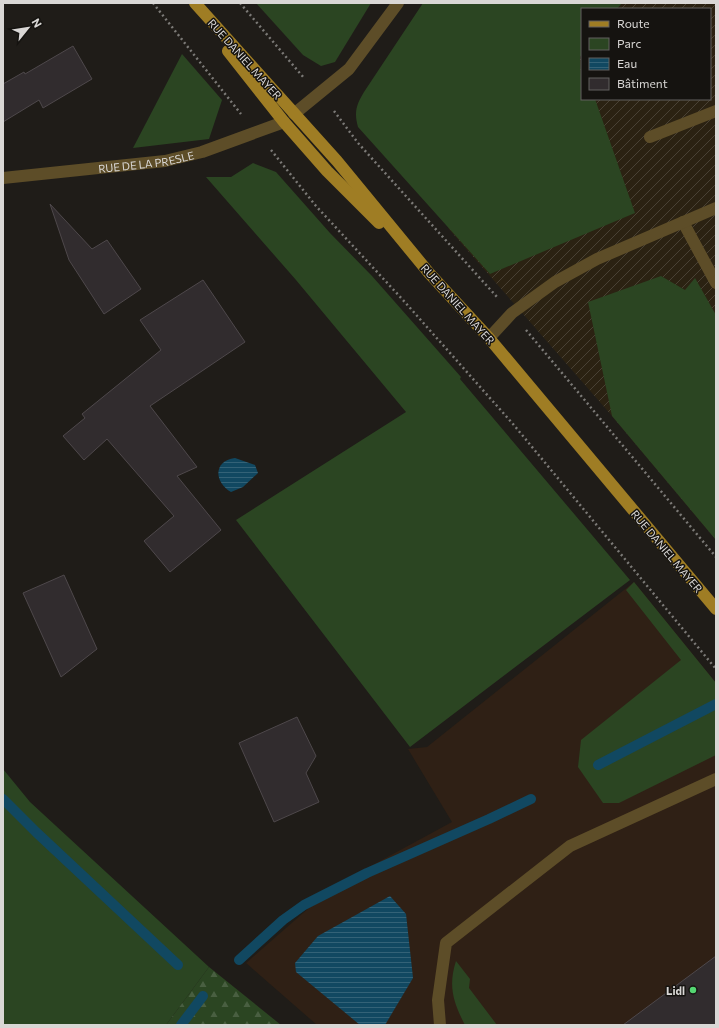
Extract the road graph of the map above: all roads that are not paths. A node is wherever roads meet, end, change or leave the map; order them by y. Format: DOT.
graph roads {
  1 [pos="191,3"];
  2 [pos="195,3"];
  3 [pos="398,3"];
  4 [pos="716,112"];
  5 [pos="294,114"];
  6 [pos="284,122"];
  7 [pos="650,137"];
  8 [pos="3,178"];
  9 [pos="716,208"];
  10 [pos="684,222"];
  11 [pos="430,273"];
  12 [pos="716,283"];
  13 [pos="489,338"];
  14 [pos="716,609"];
  15 [pos="716,779"];
  16 [pos="440,1025"];
  1 -- 6 [label="main road"];
  2 -- 5 [label="main road, RUE DANIEL MAYER"];
  3 -- 5 [label="street"];
  4 -- 7 [label="street"];
  5 -- 11 [label="main road, RUE DANIEL MAYER"];
  6 -- 8 [label="street, RUE DE LA PRESLE"];
  6 -- 11 [label="main road"];
  9 -- 10 [label="street"];
  10 -- 12 [label="street"];
  10 -- 13 [label="street"];
  11 -- 13 [label="main road, RUE DANIEL MAYER"];
  13 -- 14 [label="main road, RUE DANIEL MAYER"];
  15 -- 16 [label="street"];
}
